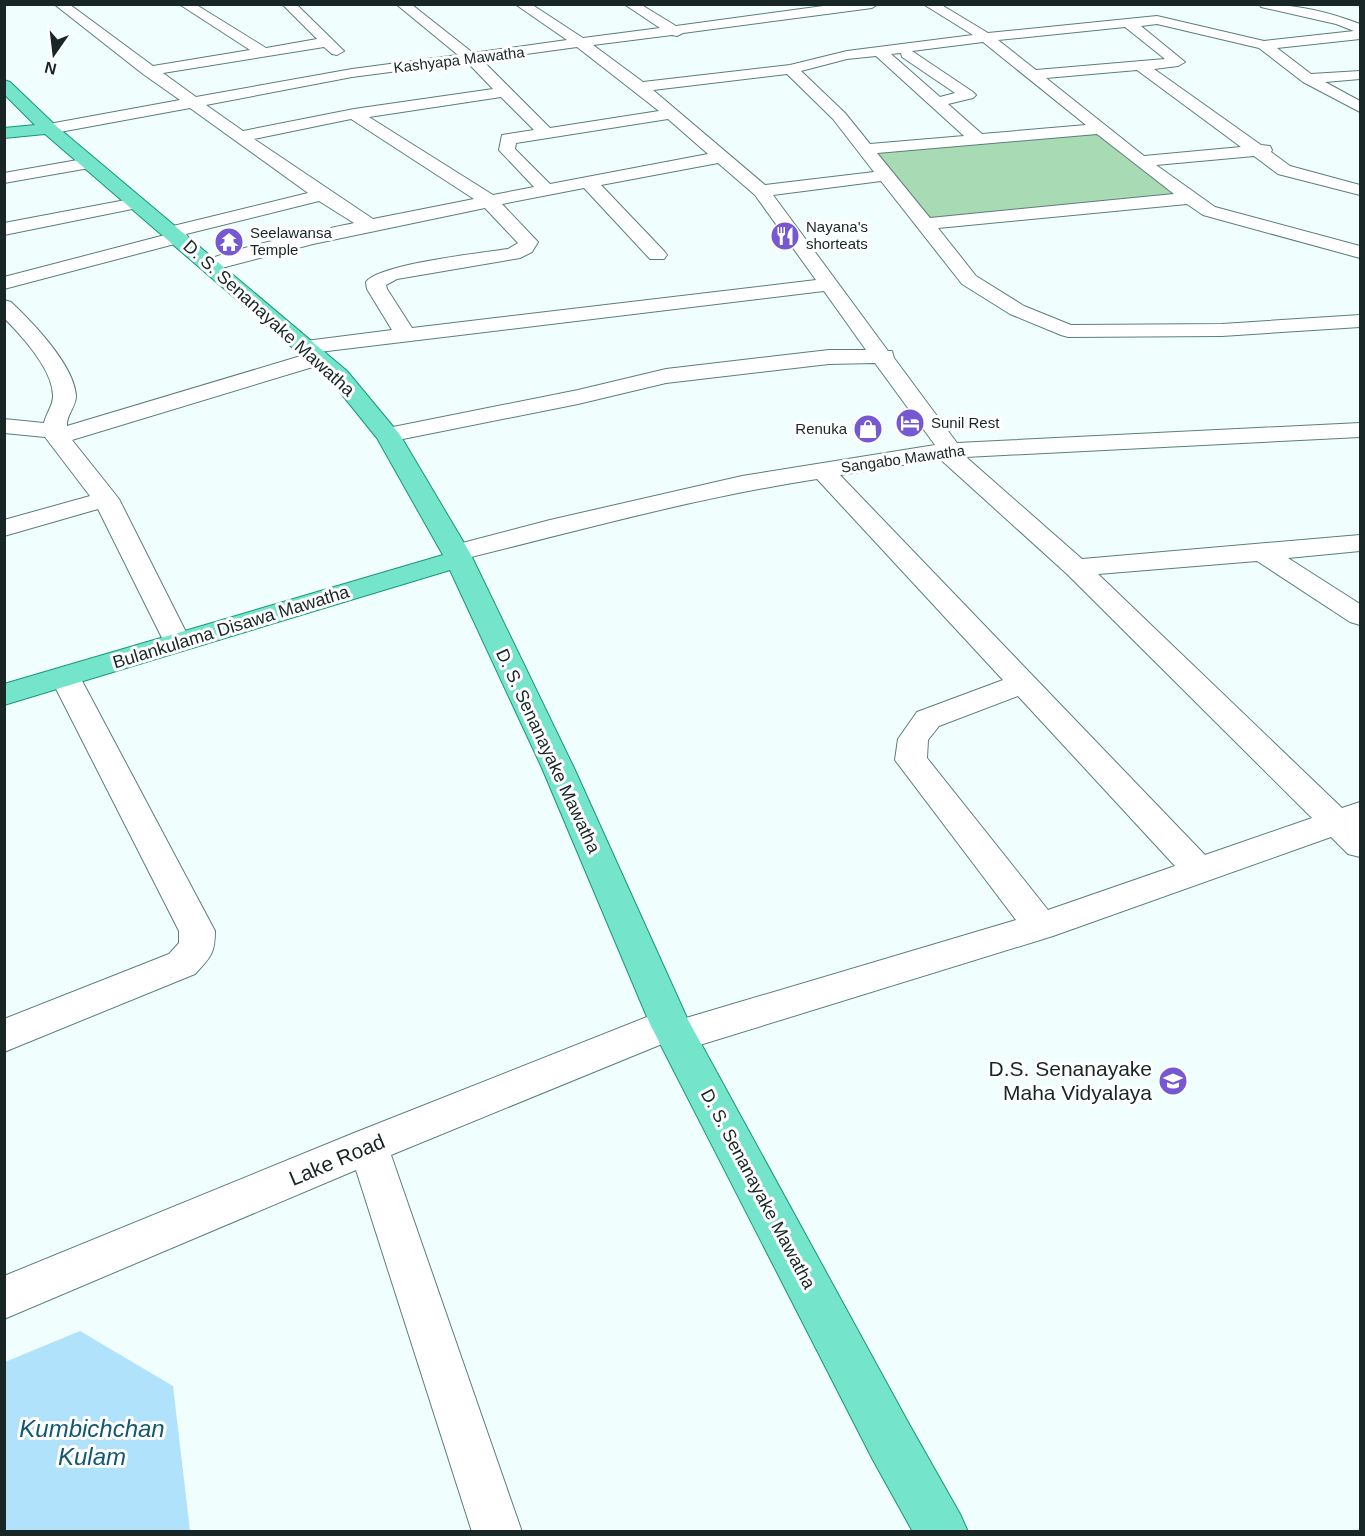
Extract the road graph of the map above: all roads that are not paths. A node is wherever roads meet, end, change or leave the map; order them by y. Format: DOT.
graph roads {
  1 [pos="60,4"];
  2 [pos="185,4"];
  3 [pos="288,4"];
  4 [pos="402,4"];
  5 [pos="521,4"];
  6 [pos="630,4"];
  7 [pos="872,4"];
  8 [pos="928,4"];
  9 [pos="1266,4"];
  10 [pos="1131,16"];
  11 [pos="1360,29"];
  12 [pos="677,32"];
  13 [pos="1360,35"];
  14 [pos="985,37"];
  15 [pos="327,42"];
  16 [pos="582,44"];
  17 [pos="1264,45"];
  18 [pos="899,48"];
  19 [pos="879,51"];
  20 [pos="263,52"];
  21 [pos="471,58"];
  22 [pos="1142,68"];
  23 [pos="790,69"];
  24 [pos="148,71"];
  25 [pos="360,72"];
  26 [pos="1033,75"];
  27 [pos="1360,75"];
  28 [pos="1308,79"];
  29 [pos="4,85"];
  30 [pos="640,87"];
  31 [pos="505,92"];
  32 [pos="937,102"];
  33 [pos="196,103"];
  34 [pos="1360,107"];
  35 [pos="354,114"];
  36 [pos="672,114"];
  37 [pos="50,129"];
  38 [pos="1100,129"];
  39 [pos="4,133"];
  40 [pos="546,134"];
  41 [pos="240,137"];
  42 [pos="978,139"];
  43 [pos="866,149"];
  44 [pos="1285,149"];
  45 [pos="1255,151"];
  46 [pos="722,157"];
  47 [pos="1141,161"];
  48 [pos="89,163"];
  49 [pos="888,175"];
  50 [pos="4,178"];
  51 [pos="588,182"];
  52 [pos="546,189"];
  53 [pos="1360,190"];
  54 [pos="761,191"];
  55 [pos="322,195"];
  56 [pos="1192,198"];
  57 [pos="489,201"];
  58 [pos="136,203"];
  59 [pos="925,224"];
  60 [pos="371,226"];
  61 [pos="4,229"];
  62 [pos="175,235"];
  63 [pos="1360,252"];
  64 [pos="657,255"];
  65 [pos="210,265"];
  66 [pos="4,283"];
  67 [pos="829,284"];
  68 [pos="4,306"];
  69 [pos="1360,321"];
  70 [pos="406,335"];
  71 [pos="312,353"];
  72 [pos="884,357"];
  73 [pos="4,426"];
  74 [pos="1360,430"];
  75 [pos="56,434"];
  76 [pos="388,435"];
  77 [pos="948,451"];
  78 [pos="822,470"];
  79 [pos="106,499"];
  80 [pos="4,528"];
  81 [pos="1360,543"];
  82 [pos="1262,553"];
  83 [pos="457,556"];
  84 [pos="1076,568"];
  85 [pos="1348,598"];
  86 [pos="1360,616"];
  87 [pos="177,642"];
  88 [pos="65,677"];
  89 [pos="1023,683"];
  90 [pos="4,695"];
  91 [pos="1353,828"];
  92 [pos="1200,871"];
  93 [pos="1041,926"];
  94 [pos="673,1030"];
  95 [pos="4,1036"];
  96 [pos="368,1146"];
  97 [pos="4,1298"];
  98 [pos="497,1532"];
  99 [pos="942,1532"];
  1 -- 24 [label="street"];
  2 -- 20 [label="street"];
  3 -- 15 [label="street"];
  4 -- 21 [label="street"];
  5 -- 16 [label="street"];
  6 -- 12 [label="street"];
  7 -- 12 [label="street, Kashyapa Mawatha"];
  8 -- 14 [label="street"];
  9 -- 11 [label="street"];
  10 -- 14 [label="street"];
  10 -- 17 [label="street"];
  10 -- 22 [label="street"];
  12 -- 16 [label="street, Kashyapa Mawatha"];
  13 -- 17 [label="street"];
  14 -- 18 [label="street"];
  14 -- 26 [label="street"];
  15 -- 20 [label="street"];
  15 -- 25 [label="street"];
  16 -- 21 [label="street, Kashyapa Mawatha"];
  16 -- 30 [label="street"];
  17 -- 28 [label="street"];
  18 -- 19 [label="street"];
  18 -- 32 [label="street"];
  19 -- 23 [label="street"];
  19 -- 32 [label="street"];
  20 -- 24 [label="street"];
  21 -- 25 [label="street, Kashyapa Mawatha"];
  21 -- 31 [label="street"];
  22 -- 26 [label="street"];
  22 -- 45 [label="street"];
  23 -- 30 [label="street"];
  23 -- 43 [label="street"];
  24 -- 33 [label="street"];
  25 -- 33 [label="street, Kashyapa Mawatha"];
  26 -- 38 [label="street"];
  27 -- 28 [label="street"];
  28 -- 34 [label="street"];
  29 -- 37 [label="main road, D. S. Senanayake Mawatha"];
  30 -- 36 [label="street"];
  31 -- 35 [label="street"];
  31 -- 40 [label="street"];
  32 -- 42 [label="street"];
  33 -- 37 [label="street, Kashyapa Mawatha"];
  33 -- 41 [label="street"];
  35 -- 41 [label="street"];
  35 -- 57 [label="street"];
  36 -- 40 [label="street"];
  36 -- 46 [label="street"];
  37 -- 39 [label="main road"];
  37 -- 48 [label="main road, D. S. Senanayake Mawatha"];
  38 -- 42 [label="street"];
  38 -- 47 [label="street"];
  40 -- 52 [label="street"];
  41 -- 55 [label="street"];
  42 -- 43 [label="street"];
  43 -- 49 [label="street"];
  44 -- 45 [label="street"];
  45 -- 47 [label="street"];
  45 -- 53 [label="street"];
  46 -- 51 [label="street"];
  46 -- 54 [label="street"];
  47 -- 56 [label="street"];
  48 -- 50 [label="street"];
  48 -- 58 [label="main road, D. S. Senanayake Mawatha"];
  49 -- 54 [label="street"];
  49 -- 59 [label="street"];
  51 -- 52 [label="street"];
  51 -- 64 [label="street"];
  52 -- 57 [label="street"];
  54 -- 67 [label="street"];
  55 -- 60 [label="street"];
  55 -- 62 [label="street"];
  56 -- 59 [label="street"];
  56 -- 63 [label="street"];
  57 -- 60 [label="street"];
  57 -- 70 [label="street"];
  58 -- 61 [label="street"];
  58 -- 62 [label="main road, D. S. Senanayake Mawatha"];
  59 -- 69 [label="street"];
  60 -- 65 [label="street"];
  62 -- 65 [label="main road, D. S. Senanayake Mawatha"];
  62 -- 66 [label="street"];
  65 -- 71 [label="main road, D. S. Senanayake Mawatha"];
  67 -- 70 [label="street"];
  67 -- 72 [label="street"];
  68 -- 75 [label="street"];
  70 -- 71 [label="street"];
  71 -- 75 [label="street"];
  71 -- 76 [label="main road, D. S. Senanayake Mawatha"];
  72 -- 76 [label="street"];
  72 -- 77 [label="street"];
  73 -- 75 [label="street"];
  74 -- 77 [label="street, Sangabo Mawatha"];
  75 -- 79 [label="street"];
  76 -- 83 [label="main road, D. S. Senanayake Mawatha"];
  77 -- 78 [label="street, Sangabo Mawatha"];
  77 -- 84 [label="street"];
  78 -- 83 [label="street, Sangabo Mawatha"];
  78 -- 89 [label="street"];
  79 -- 80 [label="street"];
  79 -- 87 [label="street"];
  81 -- 82 [label="street"];
  82 -- 84 [label="street"];
  82 -- 85 [label="street"];
  83 -- 87 [label="main road, Bulankulama Disawa Mawatha"];
  83 -- 94 [label="main road, D. S. Senanayake Mawatha"];
  84 -- 91 [label="street"];
  85 -- 86 [label="street"];
  87 -- 88 [label="main road, Bulankulama Disawa Mawatha"];
  88 -- 90 [label="main road, Bulankulama Disawa Mawatha"];
  88 -- 95 [label="street"];
  89 -- 92 [label="street"];
  89 -- 93 [label="street"];
  91 -- 92 [label="street, Lake Road"];
  92 -- 93 [label="street, Lake Road"];
  93 -- 94 [label="street, Lake Road"];
  94 -- 96 [label="street, Lake Road"];
  94 -- 99 [label="main road, D. S. Senanayake Mawatha"];
  96 -- 97 [label="street, Lake Road"];
  96 -- 98 [label="street"];
}
